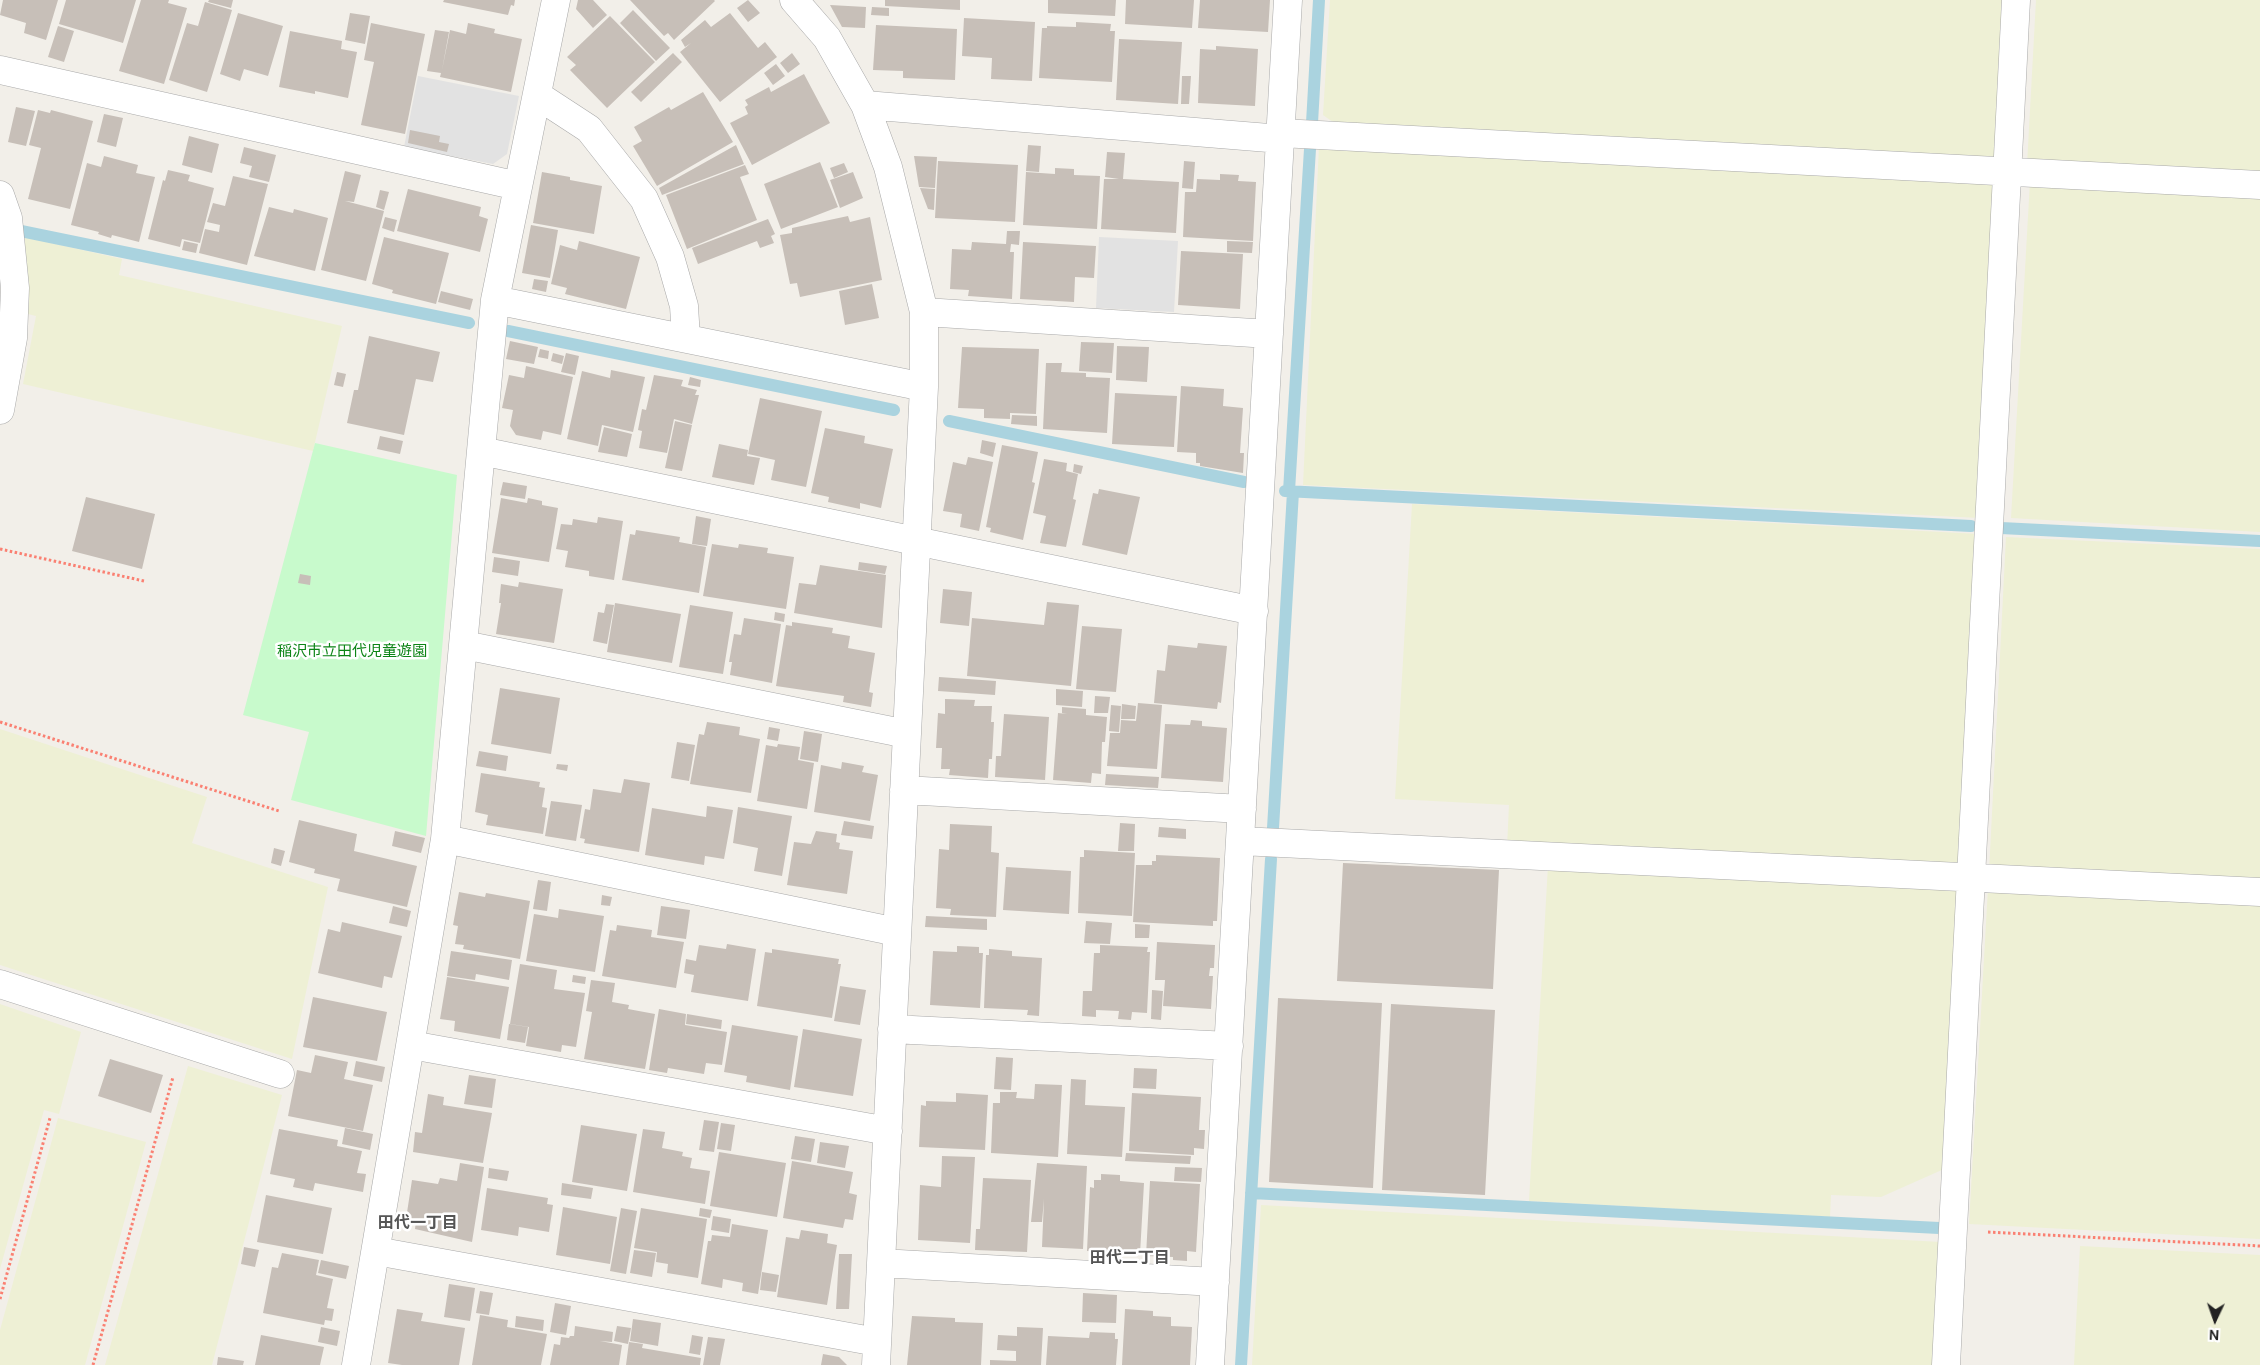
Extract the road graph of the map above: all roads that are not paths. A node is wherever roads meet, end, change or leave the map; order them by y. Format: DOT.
graph roads {
  1 [pos="556,0"];
  2 [pos="794,0"];
  3 [pos="1288,0"];
  4 [pos="2016,0"];
  5 [pos="0,70"];
  6 [pos="537,95"];
  7 [pos="865,105"];
  8 [pos="1281,136"];
  9 [pos="2008,171"];
  10 [pos="2260,185"];
  11 [pos="518,186"];
  12 [pos="0,195"];
  13 [pos="495,300"];
  14 [pos="924,312"];
  15 [pos="1269,334"];
  16 [pos="6,337"];
  17 [pos="686,338"];
  18 [pos="924,387"];
  19 [pos="0,410"];
  20 [pos="481,451"];
  21 [pos="916,541"];
  22 [pos="1254,611"];
  23 [pos="464,645"];
  24 [pos="907,734"];
  25 [pos="904,790"];
  26 [pos="1242,809"];
  27 [pos="446,839"];
  28 [pos="1241,841"];
  29 [pos="1972,877"];
  30 [pos="2260,892"];
  31 [pos="897,932"];
  32 [pos="0,984"];
  33 [pos="892,1029"];
  34 [pos="411,1045"];
  35 [pos="1229,1046"];
  36 [pos="280,1074"];
  37 [pos="888,1130"];
  38 [pos="376,1251"];
  39 [pos="881,1263"];
  40 [pos="1215,1282"];
  41 [pos="877,1354"];
  42 [pos="356,1365"];
  43 [pos="1210,1365"];
  44 [pos="1946,1365"];
  1 -- 6 [label="street"];
  2 -- 7 [label="street"];
  3 -- 8 [label="street"];
  4 -- 9 [label="street"];
  5 -- 11 [label="street"];
  6 -- 11 [label="street"];
  6 -- 17 [label="street"];
  7 -- 8 [label="street"];
  7 -- 14 [label="street"];
  8 -- 9 [label="street"];
  8 -- 15 [label="street"];
  9 -- 10 [label="street"];
  9 -- 29 [label="street"];
  11 -- 13 [label="street"];
  12 -- 16 [label="street"];
  13 -- 17 [label="street"];
  13 -- 20 [label="street"];
  14 -- 15 [label="street"];
  14 -- 18 [label="street"];
  15 -- 22 [label="street"];
  16 -- 19 [label="street"];
  17 -- 18 [label="street"];
  18 -- 21 [label="street"];
  20 -- 21 [label="street"];
  20 -- 23 [label="street"];
  21 -- 22 [label="street"];
  21 -- 24 [label="street"];
  22 -- 26 [label="street"];
  23 -- 24 [label="street"];
  23 -- 27 [label="street"];
  24 -- 25 [label="street"];
  25 -- 26 [label="street"];
  25 -- 31 [label="street"];
  26 -- 28 [label="street"];
  27 -- 31 [label="street"];
  27 -- 34 [label="street"];
  28 -- 29 [label="street"];
  28 -- 35 [label="street"];
  29 -- 30 [label="street"];
  29 -- 44 [label="street"];
  31 -- 33 [label="street"];
  32 -- 36 [label="street"];
  33 -- 35 [label="street"];
  33 -- 37 [label="street"];
  34 -- 37 [label="street"];
  34 -- 38 [label="street"];
  35 -- 40 [label="street"];
  37 -- 39 [label="street"];
  38 -- 41 [label="street"];
  38 -- 42 [label="street"];
  39 -- 40 [label="street"];
  39 -- 41 [label="street"];
  40 -- 43 [label="street"];
}
